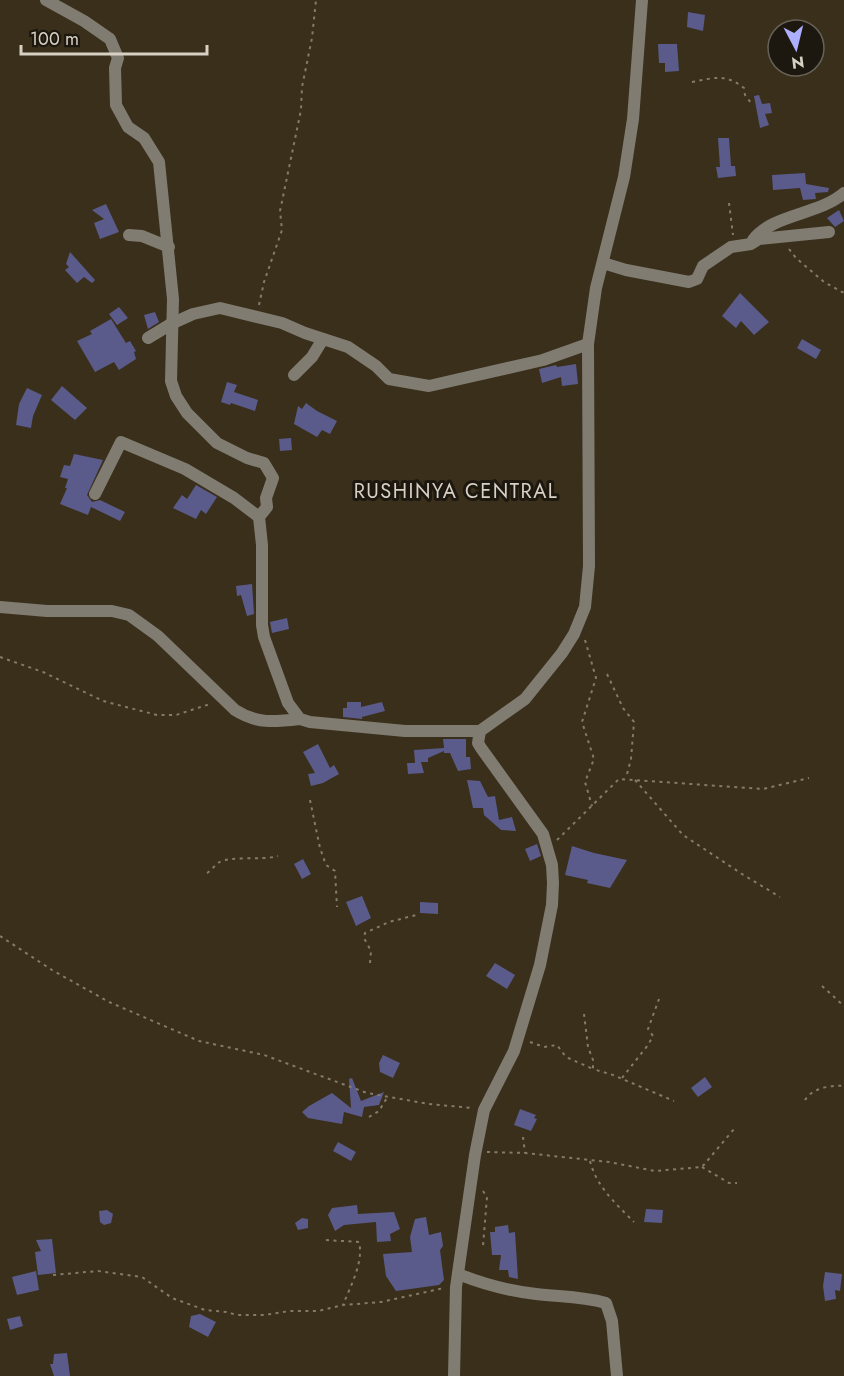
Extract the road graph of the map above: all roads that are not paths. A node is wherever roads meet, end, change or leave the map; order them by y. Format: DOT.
graph roads {
  1 [pos="46,0"];
  2 [pos="642,0"];
  3 [pos="844,193"];
  4 [pos="829,232"];
  5 [pos="129,236"];
  6 [pos="751,244"];
  7 [pos="169,247"];
  8 [pos="603,263"];
  9 [pos="171,324"];
  10 [pos="148,338"];
  11 [pos="323,339"];
  12 [pos="588,344"];
  13 [pos="294,375"];
  14 [pos="95,494"];
  15 [pos="259,517"];
  16 [pos="0,607"];
  17 [pos="300,719"];
  18 [pos="480,731"];
  19 [pos="457,1280"];
  20 [pos="453,1376"];
  21 [pos="617,1376"];
  1 -- 7 [label="street"];
  2 -- 8 [label="street"];
  3 -- 6 [label="street"];
  4 -- 6 [label="street"];
  5 -- 7 [label="street"];
  6 -- 8 [label="street"];
  7 -- 9 [label="street"];
  8 -- 12 [label="street"];
  9 -- 10 [label="street"];
  9 -- 11 [label="street"];
  9 -- 15 [label="street"];
  11 -- 12 [label="street"];
  11 -- 13 [label="street"];
  12 -- 18 [label="street"];
  14 -- 15 [label="street"];
  15 -- 17 [label="street"];
  16 -- 17 [label="street"];
  17 -- 18 [label="street"];
  18 -- 19 [label="street"];
  19 -- 20 [label="street"];
  19 -- 21 [label="street"];
}
